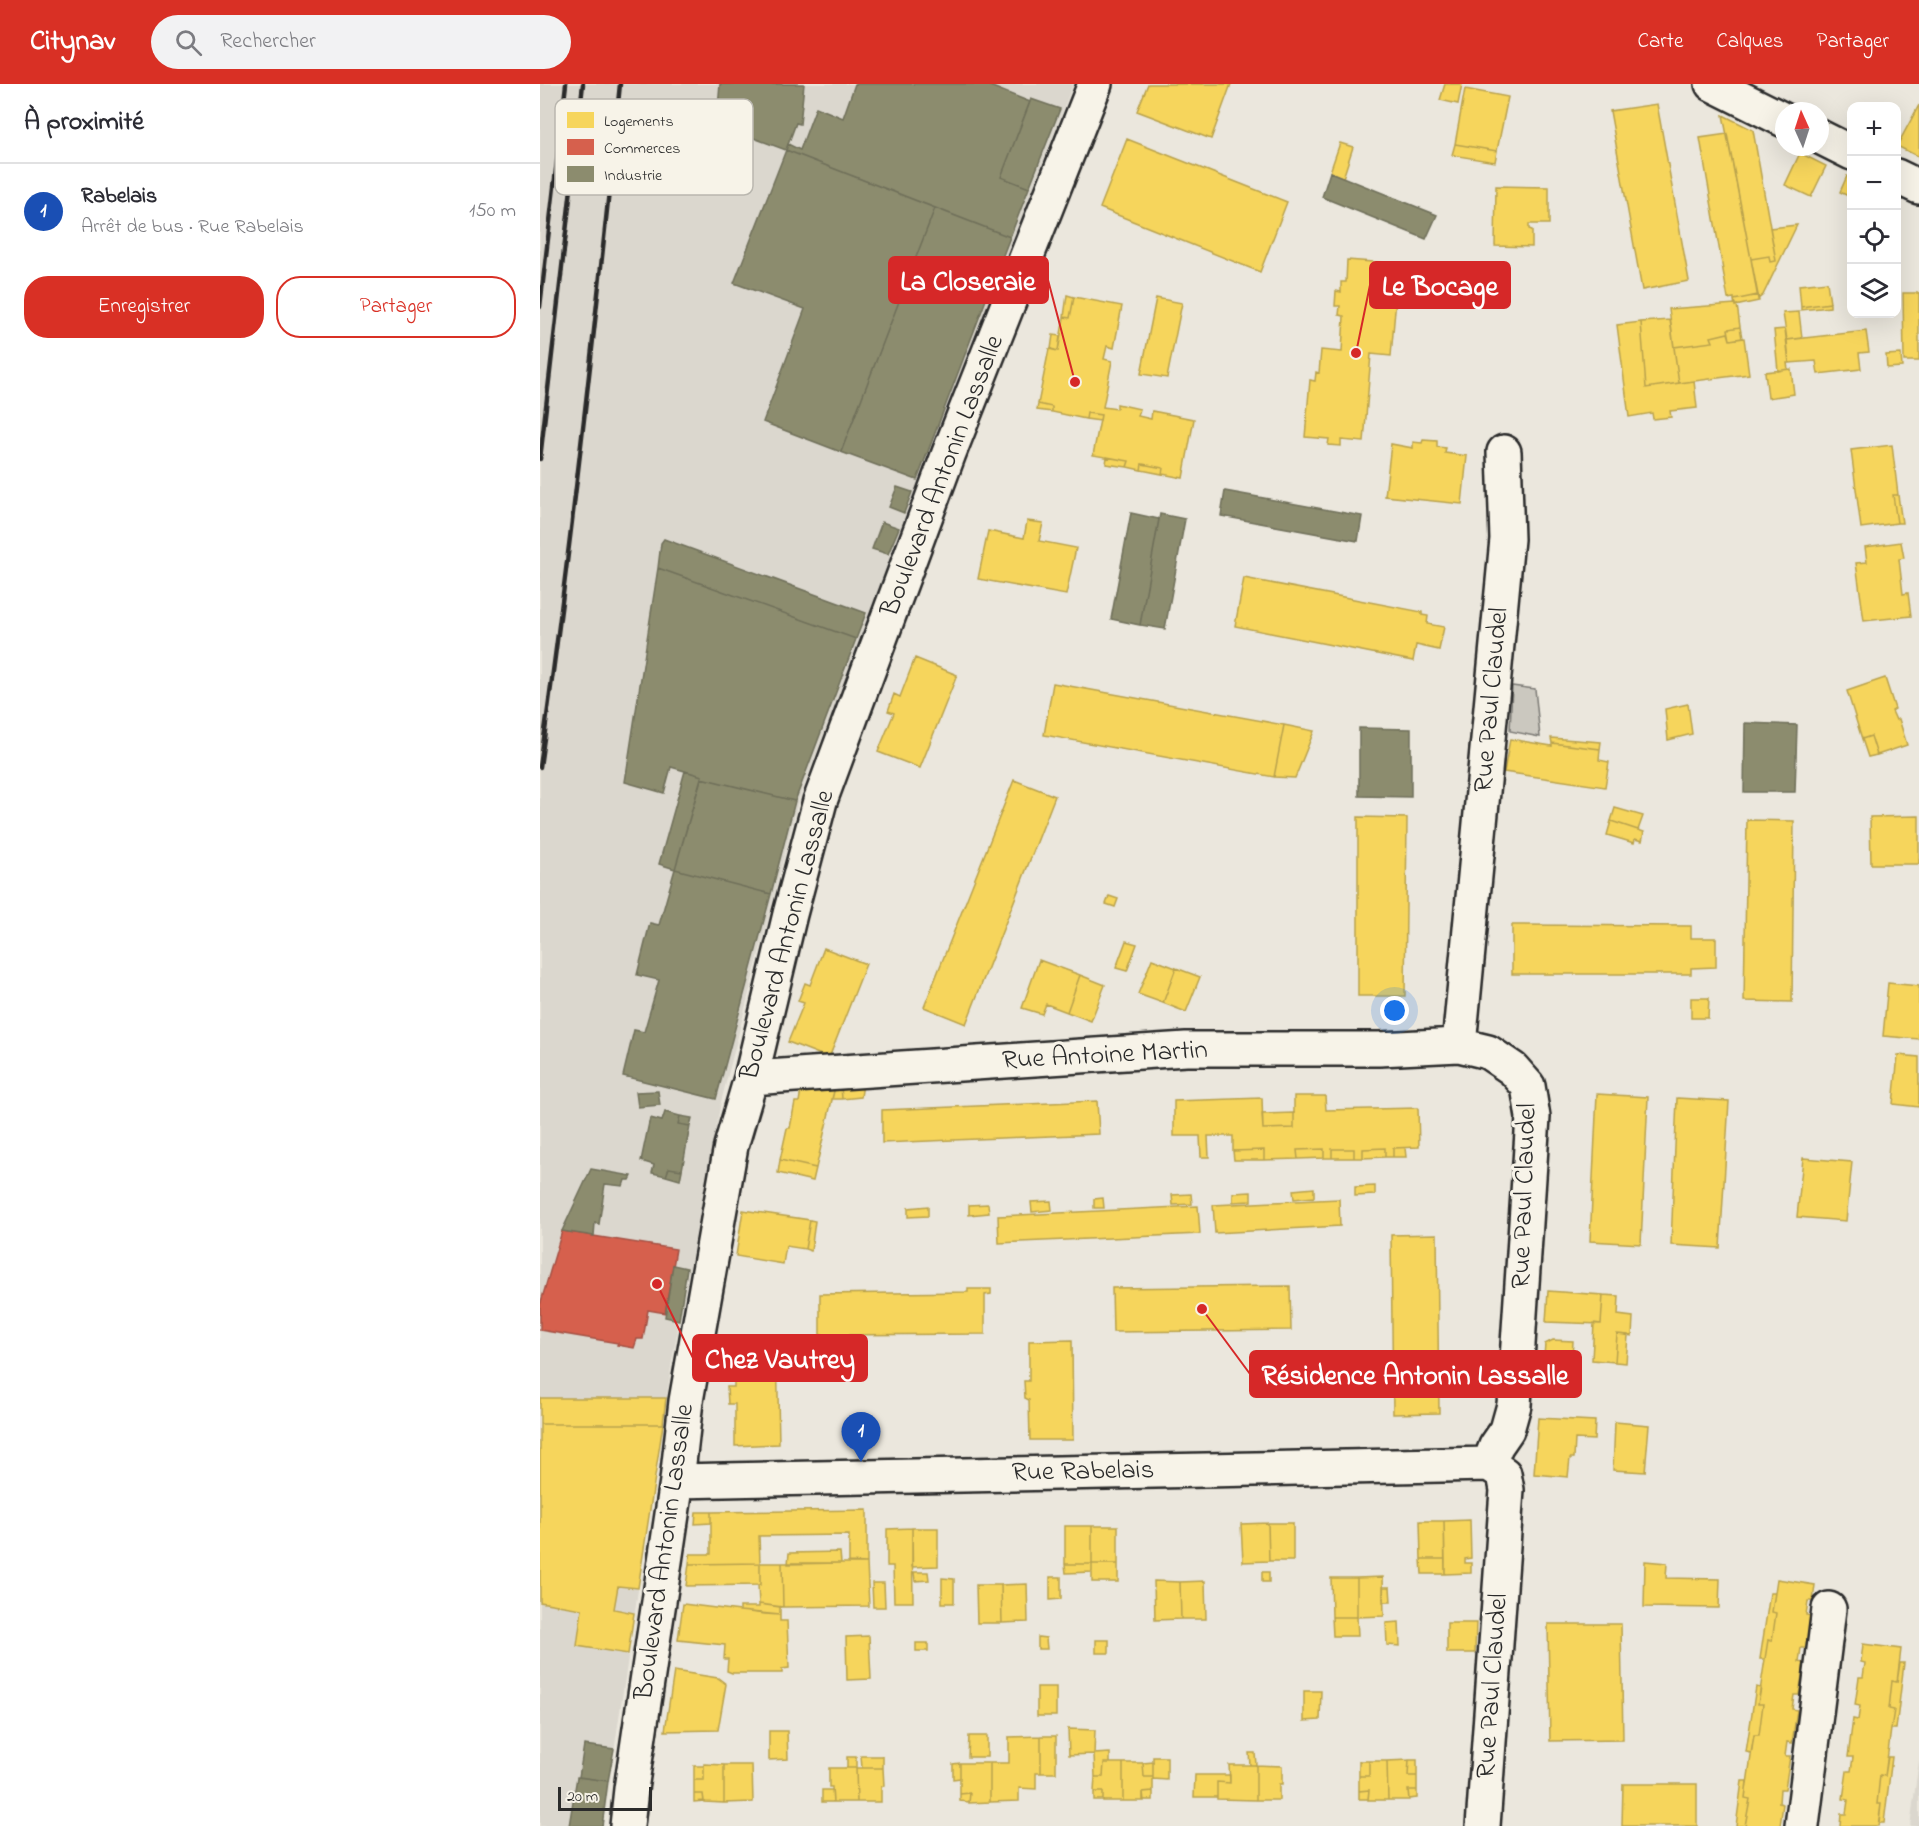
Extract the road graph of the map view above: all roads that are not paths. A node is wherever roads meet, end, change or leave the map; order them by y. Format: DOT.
graph roads {
  1 [pos="1095,84"];
  2 [pos="1712,84"];
  3 [pos="1775,116"];
  4 [pos="1829,142"];
  5 [pos="1847,151"];
  6 [pos="1901,178"];
  7 [pos="1919,187"];
  8 [pos="1504,452"];
  9 [pos="1459,1045"];
  10 [pos="751,1078"];
  11 [pos="1490,1464"];
  12 [pos="677,1481"];
  13 [pos="1829,1610"];
  14 [pos="627,1826"];
  15 [pos="1483,1826"];
  16 [pos="1802,1826"];
  1 -- 10 [label="street, Boulevard Antonin Lassalle"];
  2 -- 3 [label="street"];
  4 -- 5 [label="street"];
  6 -- 7 [label="street"];
  8 -- 9 [label="street, Rue Paul Claudel"];
  9 -- 10 [label="street, Rue Antoine Martin"];
  9 -- 11 [label="street, Rue Paul Claudel"];
  10 -- 12 [label="street, Boulevard Antonin Lassalle"];
  11 -- 12 [label="street, Rue Rabelais"];
  11 -- 15 [label="street, Rue Paul Claudel"];
  12 -- 14 [label="street, Boulevard Antonin Lassalle"];
  13 -- 16 [label="street"];
}
